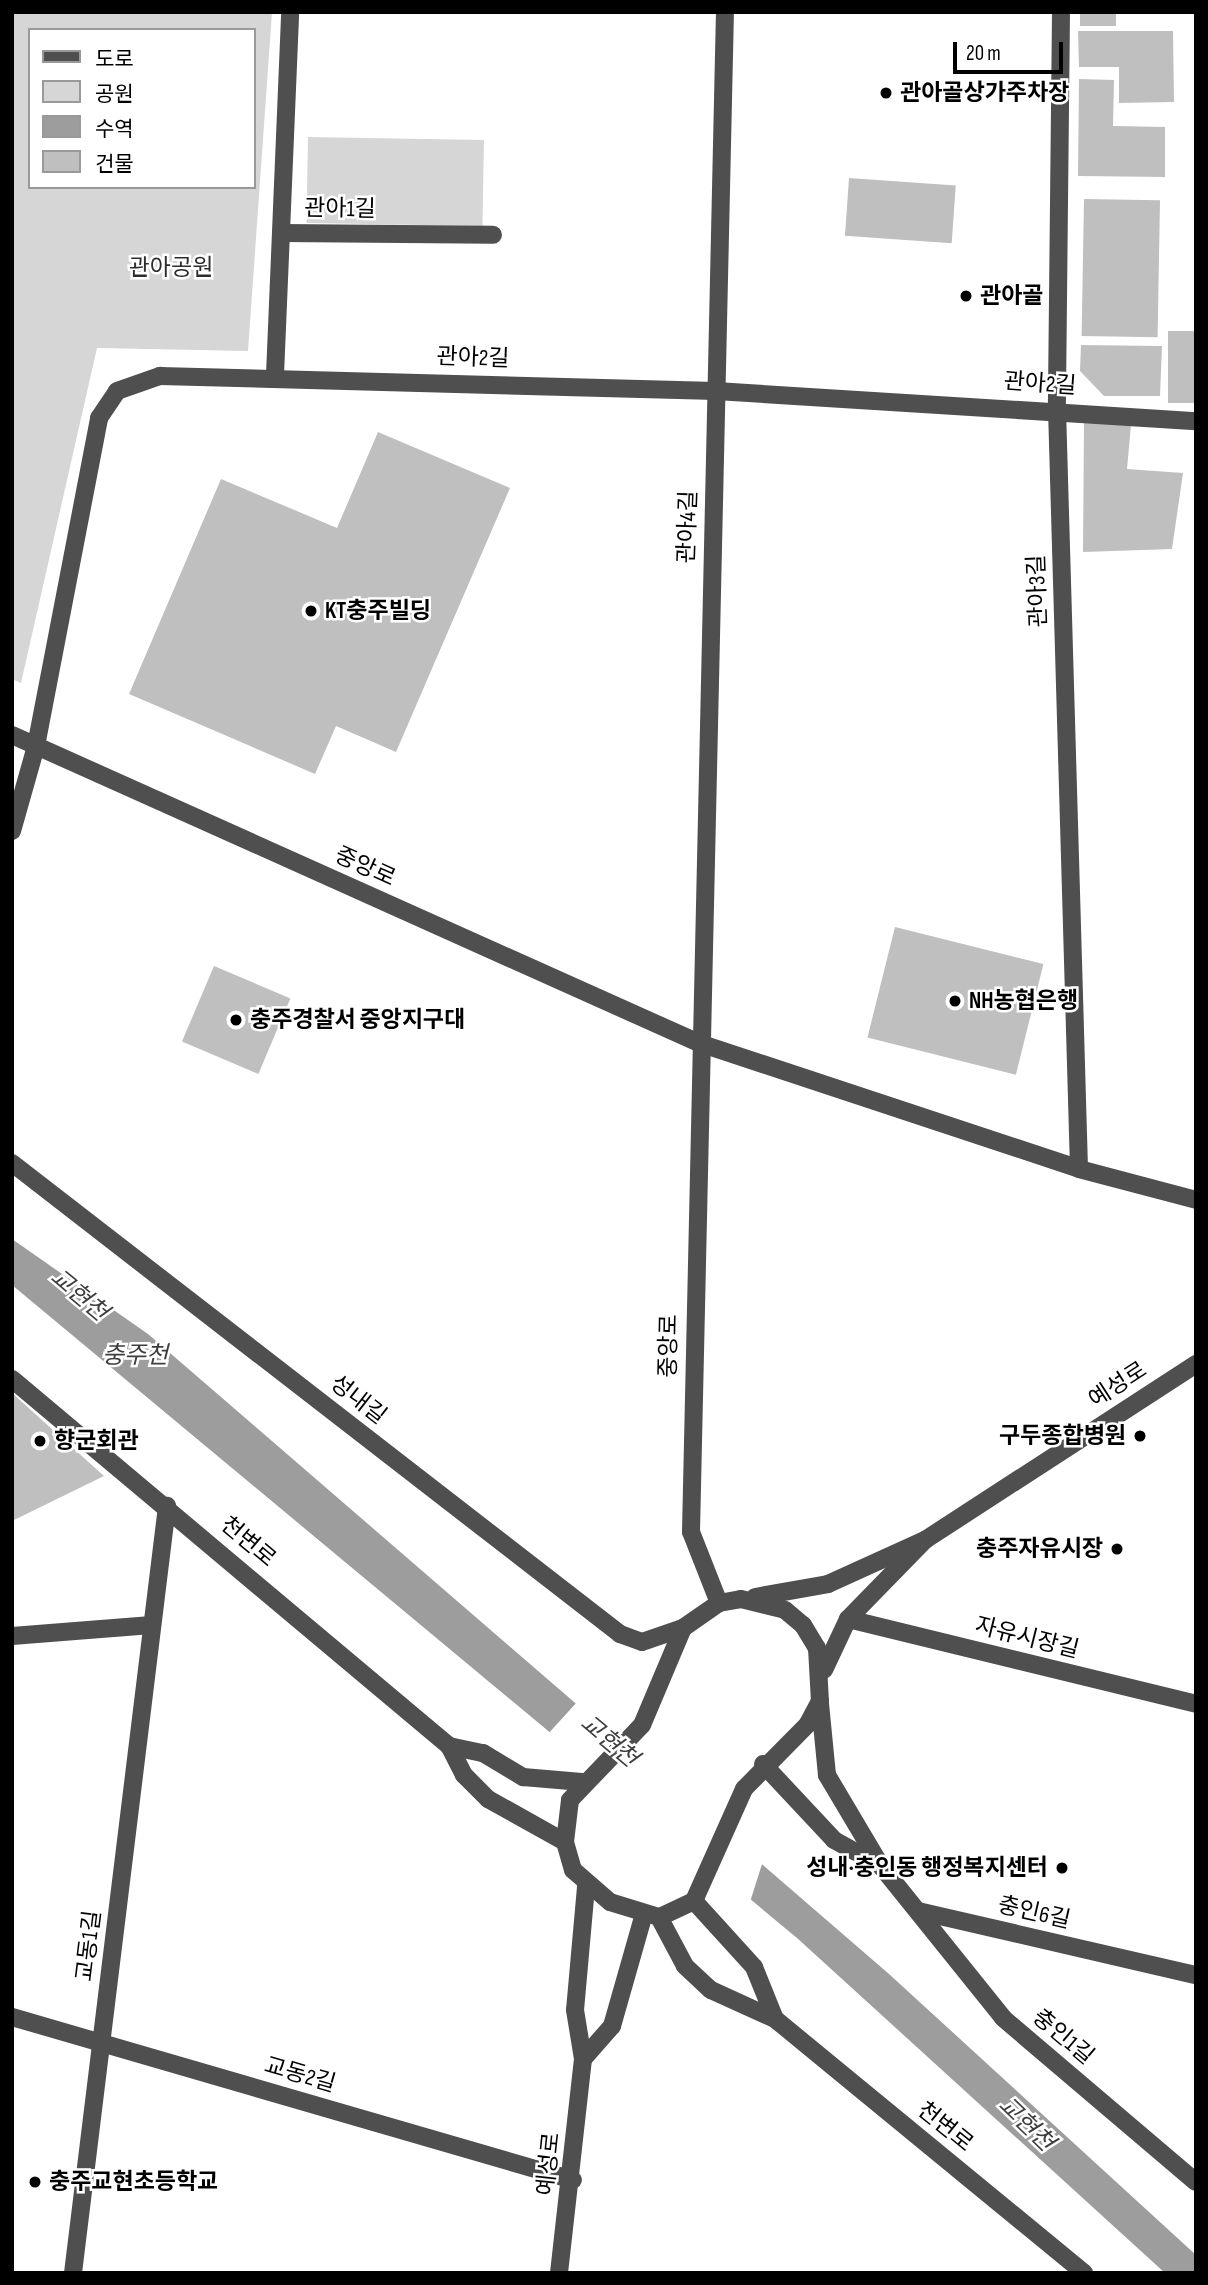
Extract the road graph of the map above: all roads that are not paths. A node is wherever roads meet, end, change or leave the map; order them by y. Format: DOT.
graph roads {
  1 [pos="290,12"];
  2 [pos="726,12"];
  3 [pos="1061,12"];
  4 [pos="281,233"];
  5 [pos="493,235"];
  6 [pos="275,375"];
  7 [pos="716,391"];
  8 [pos="1057,409"];
  9 [pos="1196,421"];
  10 [pos="12,735"];
  11 [pos="36,746"];
  12 [pos="12,831"];
  13 [pos="699,1043"];
  14 [pos="12,1163"];
  15 [pos="1079,1169"];
  16 [pos="1196,1200"];
  17 [pos="1196,1364"];
  18 [pos="12,1379"];
  19 [pos="167,1506"];
  20 [pos="925,1539"];
  21 [pos="741,1599"];
  22 [pos="719,1603"];
  23 [pos="848,1619"];
  24 [pos="152,1625"];
  25 [pos="683,1628"];
  26 [pos="12,1636"];
  27 [pos="823,1674"];
  28 [pos="820,1701"];
  29 [pos="1196,1704"];
  30 [pos="449,1746"];
  31 [pos="758,1770"];
  32 [pos="582,1782"];
  33 [pos="565,1842"];
  34 [pos="881,1866"];
  35 [pos="586,1887"];
  36 [pos="694,1902"];
  37 [pos="918,1911"];
  38 [pos="651,1915"];
  39 [pos="1196,1975"];
  40 [pos="12,2017"];
  41 [pos="775,2020"];
  42 [pos="103,2043"];
  43 [pos="583,2059"];
  44 [pos="573,2180"];
  45 [pos="1196,2182"];
  46 [pos="73,2273"];
  47 [pos="559,2273"];
  48 [pos="1083,2273"];
  1 -- 4 [label="street, 관아1길"];
  2 -- 7 [label="street, 관아4길"];
  3 -- 8 [label="street, 관아3길"];
  4 -- 5 [label="street, 관아1길"];
  4 -- 6 [label="street"];
  6 -- 7 [label="street, 관아2길"];
  6 -- 11 [label="street, 관아2길"];
  7 -- 8 [label="street, 관아2길"];
  7 -- 13 [label="street, 관아4길"];
  8 -- 9 [label="street, 관아2길"];
  8 -- 15 [label="street, 관아3길"];
  10 -- 11 [label="street, 중앙로"];
  11 -- 12 [label="street, 관아2길"];
  11 -- 13 [label="street, 중앙로"];
  13 -- 15 [label="street, 중앙로"];
  13 -- 22 [label="street, 중앙로"];
  14 -- 25 [label="street, 성내길"];
  15 -- 16 [label="street, 중앙로"];
  17 -- 20 [label="street, 예성로"];
  18 -- 19 [label="street, 천변로"];
  19 -- 24 [label="street, 교동1길"];
  19 -- 30 [label="street, 천변로"];
  20 -- 21 [label="street, 예성로"];
  20 -- 23 [label="street, 예성로"];
  21 -- 22 [label="street, 예성로"];
  21 -- 27 [label="street"];
  22 -- 25 [label="street, 성내길"];
  23 -- 27 [label="street, 예성로"];
  23 -- 29 [label="street, 자유시장길"];
  24 -- 26 [label="street"];
  24 -- 42 [label="street, 교동1길"];
  25 -- 32 [label="street"];
  27 -- 28 [label="street"];
  28 -- 31 [label="street"];
  28 -- 34 [label="street"];
  30 -- 32 [label="street, 천변로"];
  30 -- 33 [label="street, 천변로"];
  31 -- 34 [label="street"];
  31 -- 36 [label="street"];
  32 -- 33 [label="street"];
  33 -- 35 [label="street"];
  34 -- 37 [label="street"];
  35 -- 38 [label="street"];
  35 -- 43 [label="street, 예성로"];
  36 -- 38 [label="street"];
  36 -- 41 [label="street, 천변로"];
  37 -- 39 [label="street, 충인6길"];
  37 -- 45 [label="street, 충인1길"];
  38 -- 41 [label="street, 천변로"];
  38 -- 43 [label="street"];
  40 -- 42 [label="street, 교동2길"];
  41 -- 48 [label="street, 천변로"];
  42 -- 44 [label="street, 교동2길"];
  42 -- 46 [label="street, 교동1길"];
  43 -- 44 [label="street, 예성로"];
  44 -- 47 [label="street, 예성로"];
}
